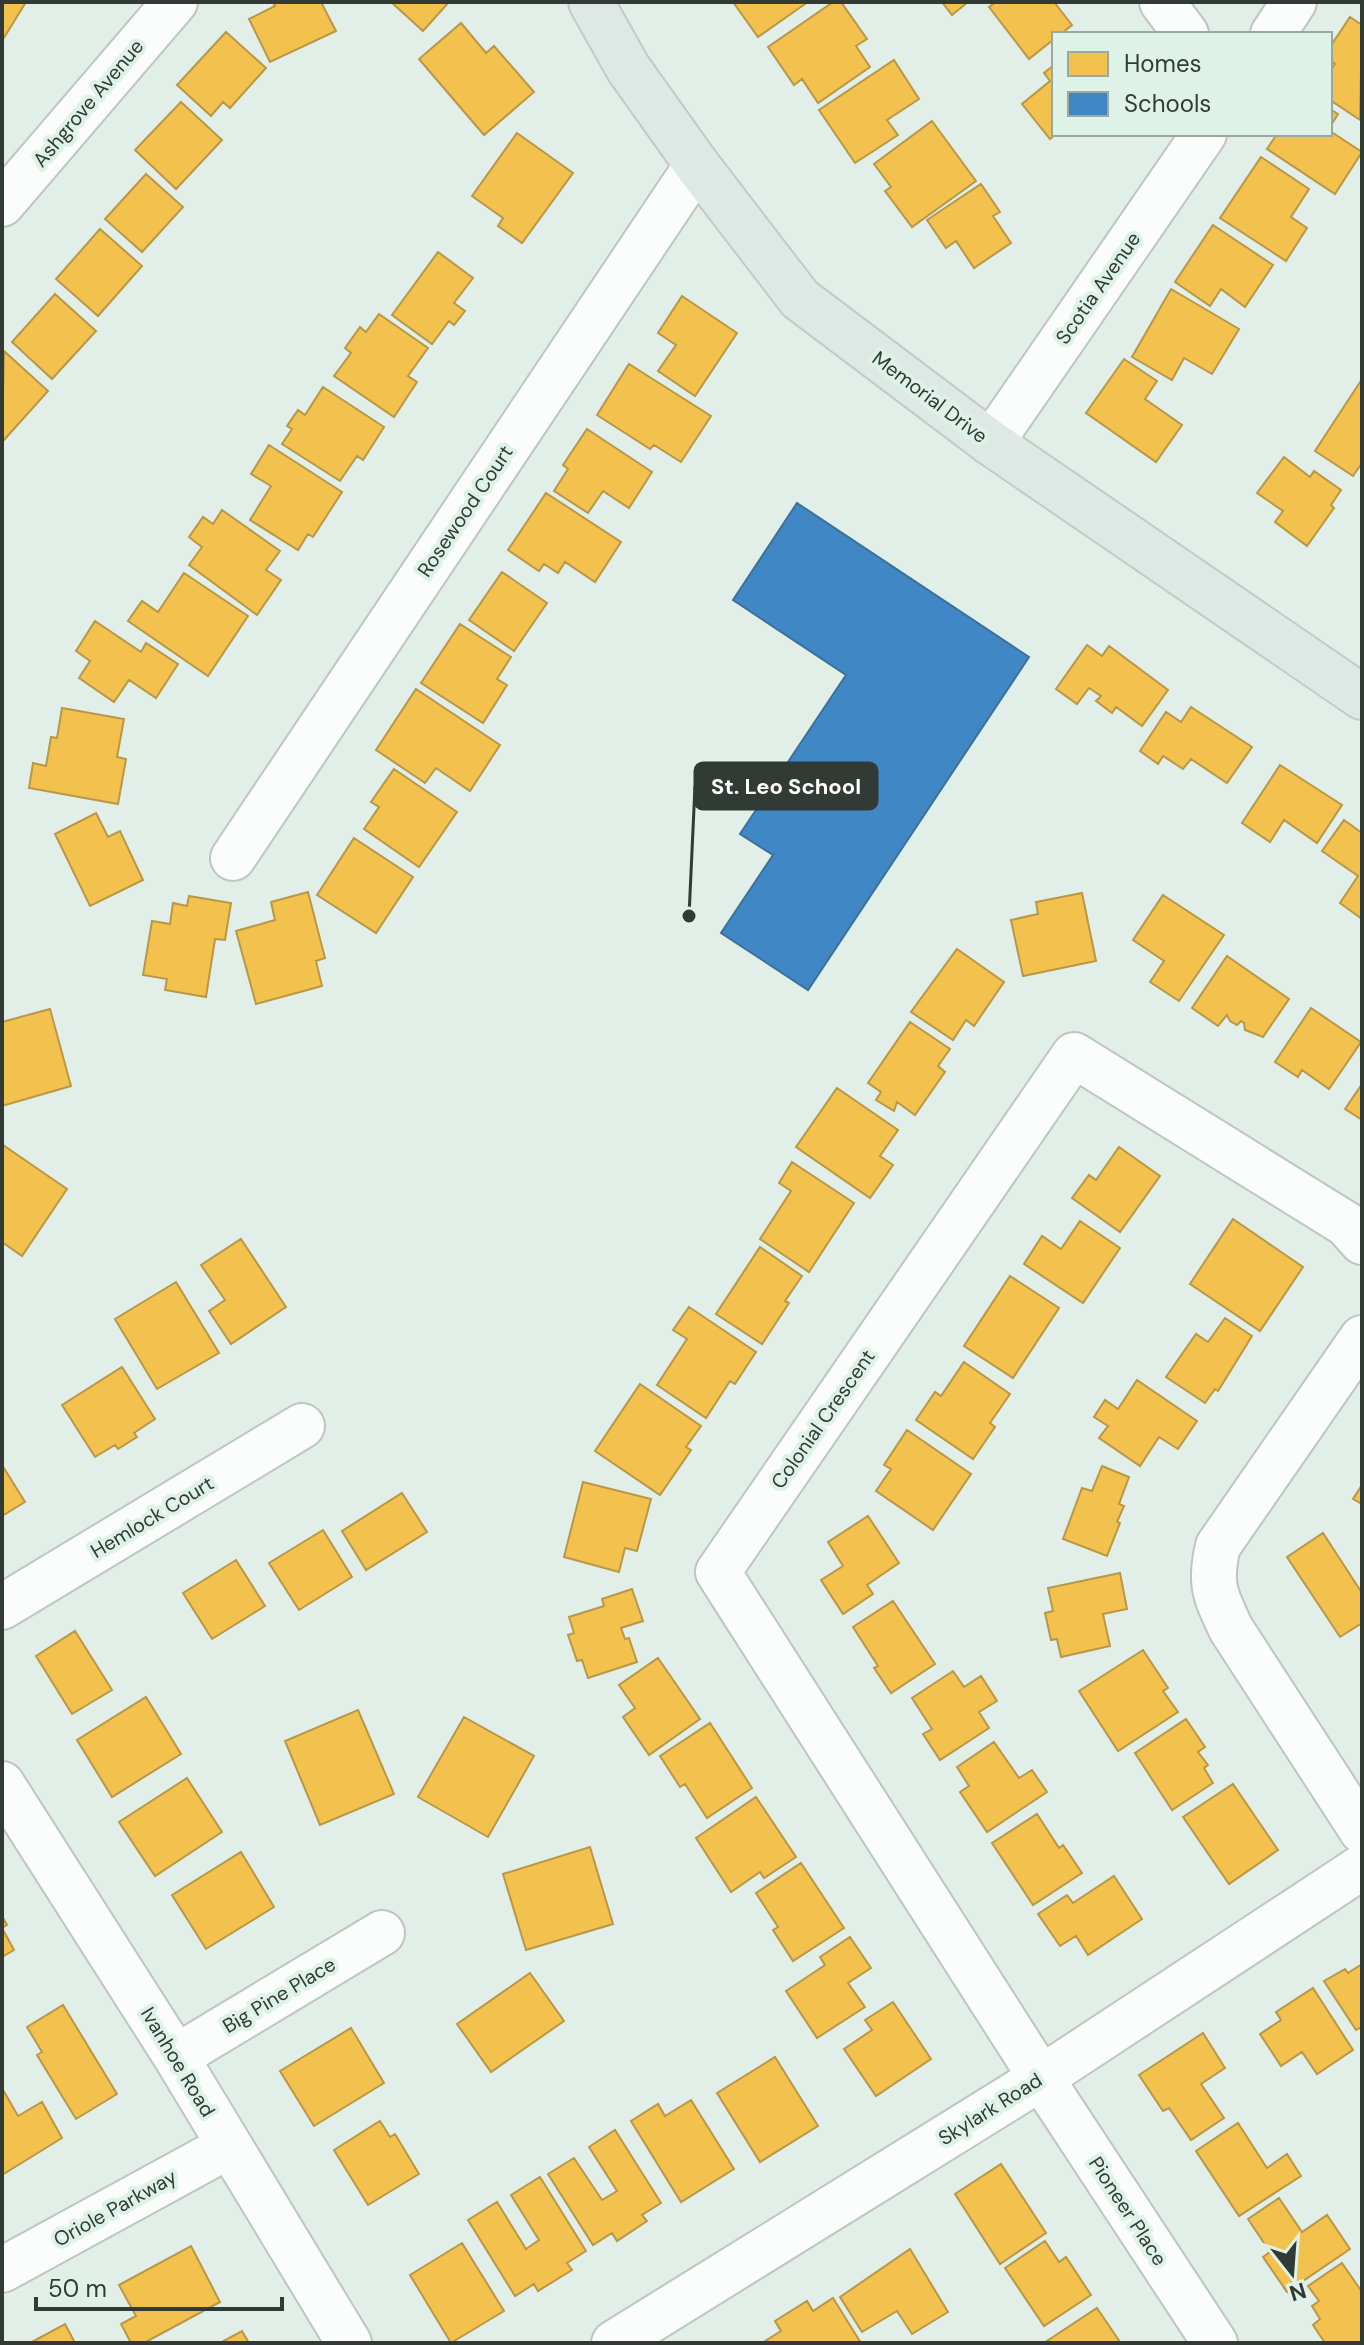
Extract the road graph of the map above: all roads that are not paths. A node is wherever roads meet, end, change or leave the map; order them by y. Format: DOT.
graph roads {
  1 [pos="175,2"];
  2 [pos="591,2"];
  3 [pos="1162,2"];
  4 [pos="1294,2"];
  5 [pos="1184,32"];
  6 [pos="1274,32"];
  7 [pos="1203,136"];
  8 [pos="697,165"];
  9 [pos="2,204"];
  10 [pos="991,443"];
  11 [pos="1361,694"];
  12 [pos="233,858"];
  13 [pos="1362,1242"];
  14 [pos="1362,1338"];
  15 [pos="302,1426"];
  16 [pos="2,1607"];
  17 [pos="2,1784"];
  18 [pos="1362,1831"];
  19 [pos="1362,1867"];
  20 [pos="382,1933"];
  21 [pos="176,2057"];
  22 [pos="1041,2078"];
  23 [pos="229,2146"];
  24 [pos="2,2270"];
  25 [pos="349,2343"];
  26 [pos="614,2343"];
  27 [pos="1215,2343"];
  1 -- 9 [label="street, Ashgrove Avenue"];
  2 -- 8 [label="main road, Memorial Drive"];
  3 -- 5 [label="street"];
  4 -- 6 [label="street"];
  7 -- 10 [label="street, Scotia Avenue"];
  8 -- 10 [label="main road, Memorial Drive"];
  8 -- 12 [label="street, Rosewood Court"];
  10 -- 11 [label="main road, Memorial Drive"];
  13 -- 22 [label="street, Colonial Crescent"];
  14 -- 18 [label="street"];
  15 -- 16 [label="street, Hemlock Court"];
  17 -- 21 [label="street, Ivanhoe Road"];
  19 -- 22 [label="street, Skylark Road"];
  20 -- 21 [label="street, Big Pine Place"];
  21 -- 23 [label="street, Ivanhoe Road"];
  22 -- 26 [label="street, Skylark Road"];
  22 -- 27 [label="street, Pioneer Place"];
  23 -- 24 [label="street, Oriole Parkway"];
  23 -- 25 [label="street, Ivanhoe Road"];
}
